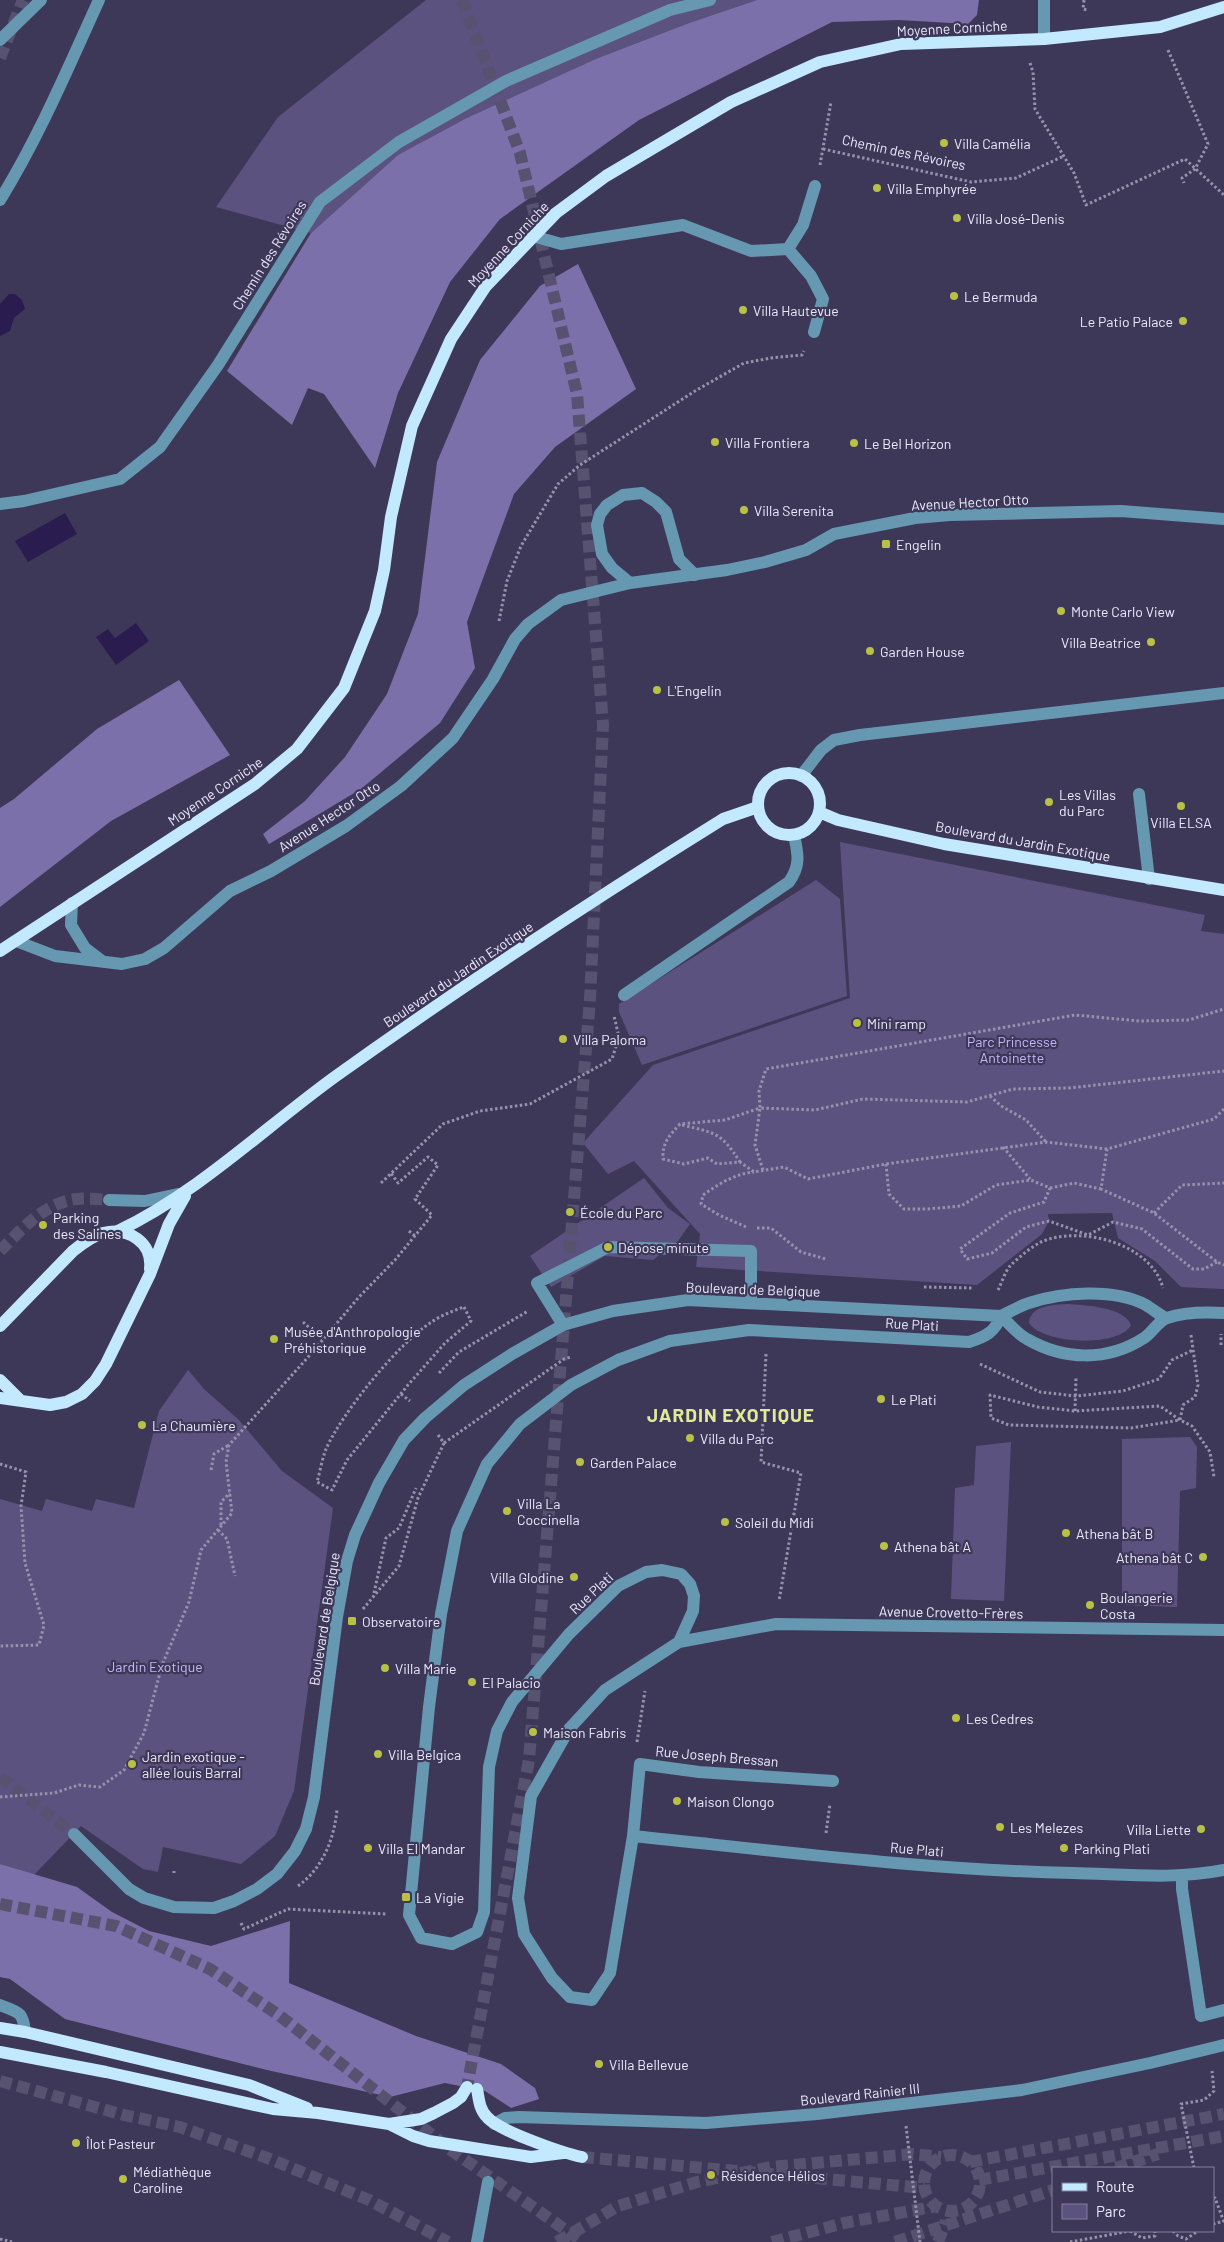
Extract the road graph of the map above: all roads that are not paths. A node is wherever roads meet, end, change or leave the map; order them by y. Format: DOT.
graph roads {
  1 [pos="42,0"];
  2 [pos="99,0"];
  3 [pos="710,0"];
  4 [pos="1044,0"];
  5 [pos="1224,7"];
  6 [pos="1044,39"];
  7 [pos="0,40"];
  8 [pos="815,186"];
  9 [pos="0,200"];
  10 [pos="533,236"];
  11 [pos="788,249"];
  12 [pos="814,332"];
  13 [pos="0,504"];
  14 [pos="1224,519"];
  15 [pos="695,575"];
  16 [pos="630,583"];
  17 [pos="1224,693"];
  18 [pos="801,776"];
  19 [pos="1139,794"];
  20 [pos="758,807"];
  21 [pos="819,812"];
  22 [pos="794,835"];
  23 [pos="1149,879"];
  24 [pos="1224,890"];
  25 [pos="72,904"];
  26 [pos="16,941"];
  27 [pos="0,951"];
  28 [pos="103,962"];
  29 [pos="624,995"];
  30 [pos="190,1190"];
  31 [pos="109,1200"];
  32 [pos="118,1231"];
  33 [pos="150,1274"];
  34 [pos="750,1303"];
  35 [pos="1224,1313"];
  36 [pos="1001,1316"];
  37 [pos="1165,1318"];
  38 [pos="563,1325"];
  39 [pos="0,1326"];
  40 [pos="0,1380"];
  41 [pos="0,1398"];
  42 [pos="20,1400"];
  43 [pos="1224,1630"];
  44 [pos="679,1642"];
  45 [pos="833,1781"];
  46 [pos="74,1834"];
  47 [pos="633,1836"];
  48 [pos="1224,1870"];
  49 [pos="1182,1876"];
  50 [pos="0,2005"];
  51 [pos="1224,2010"];
  52 [pos="0,2028"];
  53 [pos="25,2032"];
  54 [pos="1224,2044"];
  55 [pos="0,2052"];
  56 [pos="318,2113"];
  57 [pos="389,2124"];
  58 [pos="494,2124"];
  59 [pos="563,2153"];
  60 [pos="582,2157"];
  61 [pos="488,2182"];
  62 [pos="476,2242"];
  1 -- 7 [label="street"];
  2 -- 9 [label="street"];
  3 -- 13 [label="street, Chemin des Révoires"];
  4 -- 6 [label="street"];
  5 -- 6 [label="main road, Moyenne Corniche"];
  6 -- 10 [label="main road, Moyenne Corniche"];
  8 -- 11 [label="street"];
  10 -- 11 [label="street"];
  10 -- 25 [label="main road, Moyenne Corniche"];
  11 -- 12 [label="street"];
  14 -- 15 [label="street, Avenue Hector Otto"];
  15 -- 16 [label="street, Avenue Hector Otto"];
  15 -- 16 [label="street"];
  16 -- 28 [label="street, Avenue Hector Otto"];
  17 -- 18 [label="street"];
  18 -- 20 [label="main road"];
  18 -- 21 [label="main road"];
  19 -- 23 [label="street"];
  20 -- 22 [label="main road"];
  20 -- 30 [label="main road, Boulevard du Jardin Exotique"];
  21 -- 22 [label="main road"];
  21 -- 23 [label="main road, Boulevard du Jardin Exotique"];
  22 -- 29 [label="street"];
  23 -- 24 [label="main road, Boulevard du Jardin Exotique"];
  25 -- 26 [label="main road, Moyenne Corniche"];
  25 -- 28 [label="street"];
  26 -- 27 [label="main road, Moyenne Corniche"];
  26 -- 28 [label="street, Avenue Hector Otto"];
  30 -- 31 [label="street"];
  30 -- 32 [label="main road, Boulevard du Jardin Exotique"];
  30 -- 33 [label="main road, Boulevard du Jardin Exotique"];
  32 -- 33 [label="main road"];
  32 -- 39 [label="main road, Boulevard du Jardin Exotique"];
  33 -- 42 [label="main road, Boulevard du Jardin Exotique"];
  34 -- 36 [label="street, Boulevard de Belgique"];
  34 -- 38 [label="street, Boulevard de Belgique"];
  34 -- 38 [label="street"];
  35 -- 37 [label="street"];
  36 -- 37 [label="street, Boulevard de Belgique"];
  36 -- 37 [label="street"];
  36 -- 44 [label="street, Rue Plati"];
  38 -- 46 [label="street, Boulevard de Belgique"];
  40 -- 42 [label="main road"];
  41 -- 42 [label="main road, Boulevard du Jardin Exotique"];
  43 -- 44 [label="street, Avenue Crovetto-Frères"];
  44 -- 47 [label="street"];
  45 -- 47 [label="street, Rue Joseph Bressan"];
  47 -- 49 [label="street, Rue Plati"];
  48 -- 49 [label="street, Rue Plati"];
  49 -- 51 [label="street"];
  50 -- 53 [label="street"];
  52 -- 53 [label="main road"];
  53 -- 56 [label="main road"];
  54 -- 58 [label="street, Boulevard Rainier III"];
  55 -- 56 [label="main road"];
  56 -- 57 [label="main road"];
  57 -- 58 [label="main road"];
  57 -- 59 [label="main road"];
  58 -- 59 [label="main road"];
  59 -- 60 [label="main road"];
  61 -- 62 [label="street"];
}
